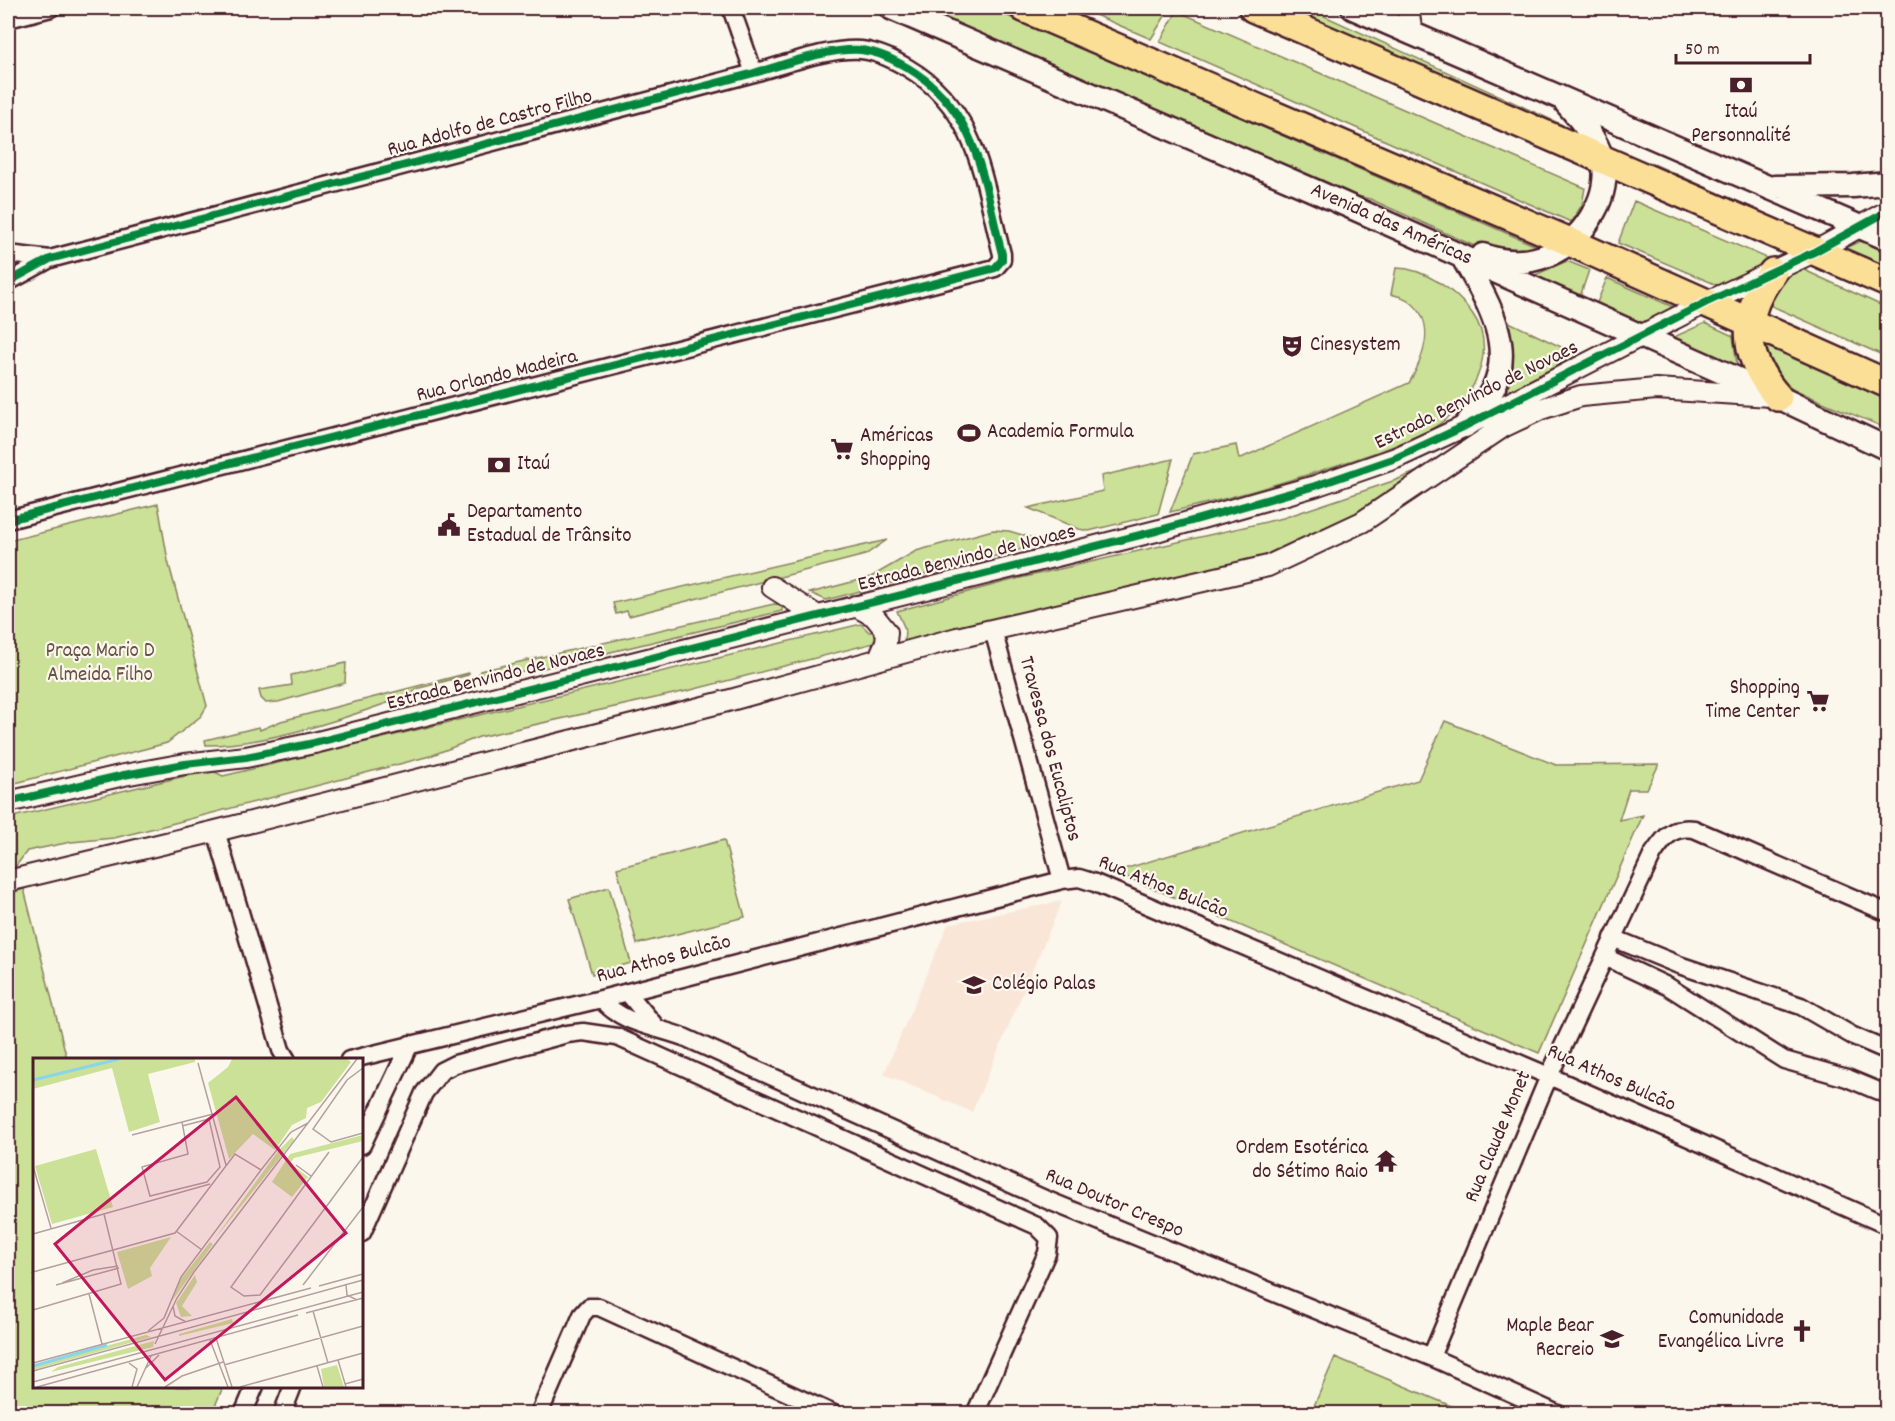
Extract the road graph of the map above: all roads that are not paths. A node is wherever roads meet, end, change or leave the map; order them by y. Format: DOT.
graph roads {
  1 [pos="51,8"];
  2 [pos="731,8"];
  3 [pos="891,8"];
  4 [pos="1024,8"];
  5 [pos="1253,8"];
  6 [pos="1356,8"];
  7 [pos="1408,8"];
  8 [pos="8,19"];
  9 [pos="1412,34"];
  10 [pos="754,73"];
  11 [pos="1563,99"];
  12 [pos="1603,161"];
  13 [pos="1887,183"];
  14 [pos="1765,187"];
  15 [pos="1315,191"];
  16 [pos="1887,211"];
  17 [pos="1858,226"];
  18 [pos="1887,239"];
  19 [pos="1570,242"];
  20 [pos="1814,252"];
  21 [pos="8,254"];
  22 [pos="1462,256"];
  23 [pos="50,260"];
  24 [pos="995,268"];
  25 [pos="1773,273"];
  26 [pos="8,282"];
  27 [pos="1887,283"];
  28 [pos="1705,303"];
  29 [pos="1748,322"];
  30 [pos="1639,337"];
  31 [pos="1887,384"];
  32 [pos="1778,397"];
  33 [pos="1466,426"];
  34 [pos="1887,449"];
  35 [pos="8,520"];
  36 [pos="772,586"];
  37 [pos="855,606"];
  38 [pos="816,615"];
  39 [pos="993,630"];
  40 [pos="879,658"];
  41 [pos="8,802"];
  42 [pos="216,831"];
  43 [pos="1062,880"];
  44 [pos="8,881"];
  45 [pos="1887,914"];
  46 [pos="1613,938"];
  47 [pos="1605,957"];
  48 [pos="1679,965"];
  49 [pos="1669,987"];
  50 [pos="627,992"];
  51 [pos="601,999"];
  52 [pos="656,1026"];
  53 [pos="410,1044"];
  54 [pos="379,1052"];
  55 [pos="1887,1052"];
  56 [pos="286,1058"];
  57 [pos="353,1058"];
  58 [pos="1549,1076"];
  59 [pos="386,1090"];
  60 [pos="1887,1095"];
  61 [pos="363,1142"];
  62 [pos="1887,1226"];
  63 [pos="363,1231"];
  64 [pos="1431,1357"];
  65 [pos="254,1388"];
  66 [pos="292,1388"];
  67 [pos="243,1413"];
  68 [pos="282,1413"];
  69 [pos="539,1413"];
  70 [pos="834,1413"];
  71 [pos="975,1413"];
  72 [pos="1558,1413"];
  1 -- 8 [label="street"];
  2 -- 10 [label="street"];
  3 -- 15 [label="main road, Avenida das Américas"];
  4 -- 19 [label="highway"];
  5 -- 12 [label="highway"];
  6 -- 9 [label="main road"];
  7 -- 9 [label="street"];
  9 -- 11 [label="main road"];
  10 -- 23 [label="street, Rua Adolfo de Castro Filho"];
  10 -- 24 [label="street, Rua Adolfo de Castro Filho"];
  11 -- 12 [label="main road"];
  11 -- 14 [label="main road"];
  12 -- 19 [label="main road"];
  12 -- 20 [label="highway"];
  13 -- 14 [label="main road"];
  14 -- 17 [label="main road"];
  15 -- 19 [label="main road"];
  15 -- 22 [label="main road, Avenida das Américas"];
  16 -- 17 [label="street, Estrada Benvindo de Novaes"];
  17 -- 18 [label="main road"];
  17 -- 20 [label="street, Estrada Benvindo de Novaes"];
  19 -- 28 [label="highway"];
  20 -- 25 [label="street, Estrada Benvindo de Novaes"];
  20 -- 27 [label="highway"];
  21 -- 23 [label="street, Rua Adolfo de Castro Filho"];
  22 -- 30 [label="main road, Avenida das Américas"];
  22 -- 33 [label="main road"];
  23 -- 26 [label="street, Rua Adolfo de Castro Filho"];
  24 -- 35 [label="street, Rua Orlando Madeira"];
  25 -- 28 [label="street, Estrada Benvindo de Novaes"];
  25 -- 29 [label="highway"];
  28 -- 29 [label="highway"];
  28 -- 30 [label="street, Estrada Benvindo de Novaes"];
  29 -- 31 [label="highway"];
  29 -- 32 [label="highway"];
  30 -- 32 [label="main road, Avenida das Américas"];
  30 -- 33 [label="street, Estrada Benvindo de Novaes"];
  32 -- 34 [label="main road, Avenida das Américas"];
  32 -- 39 [label="street, Estrada Benvindo de Novaes"];
  33 -- 37 [label="street, Estrada Benvindo de Novaes"];
  36 -- 38 [label="street"];
  37 -- 38 [label="street, Estrada Benvindo de Novaes"];
  37 -- 40 [label="street"];
  38 -- 41 [label="street, Estrada Benvindo de Novaes"];
  39 -- 40 [label="street, Estrada Benvindo de Novaes"];
  39 -- 43 [label="street, Travessa dos Eucaliptos"];
  40 -- 42 [label="street, Estrada Benvindo de Novaes"];
  42 -- 44 [label="street, Estrada Benvindo de Novaes"];
  42 -- 56 [label="street"];
  43 -- 50 [label="street, Rua Athos Bulcão"];
  43 -- 58 [label="street, Rua Athos Bulcão"];
  45 -- 46 [label="street, Rua Claude Monet"];
  46 -- 47 [label="street, Rua Claude Monet"];
  46 -- 48 [label="street"];
  47 -- 49 [label="street"];
  47 -- 58 [label="street, Rua Claude Monet"];
  48 -- 49 [label="street"];
  48 -- 55 [label="street"];
  49 -- 60 [label="street"];
  50 -- 51 [label="street, Rua Athos Bulcão"];
  50 -- 52 [label="street, Rua Doutor Crespo"];
  51 -- 52 [label="street, Rua Doutor Crespo"];
  51 -- 53 [label="street, Rua Athos Bulcão"];
  52 -- 64 [label="street, Rua Doutor Crespo"];
  53 -- 54 [label="street, Rua Athos Bulcão"];
  53 -- 59 [label="street"];
  54 -- 57 [label="street, Rua Athos Bulcão"];
  54 -- 59 [label="street"];
  58 -- 62 [label="street, Rua Athos Bulcão"];
  58 -- 64 [label="street, Rua Claude Monet"];
  59 -- 61 [label="street"];
  63 -- 71 [label="street"];
  64 -- 72 [label="street, Rua Doutor Crespo"];
  65 -- 67 [label="street"];
  66 -- 68 [label="street"];
  69 -- 70 [label="street"];
}
